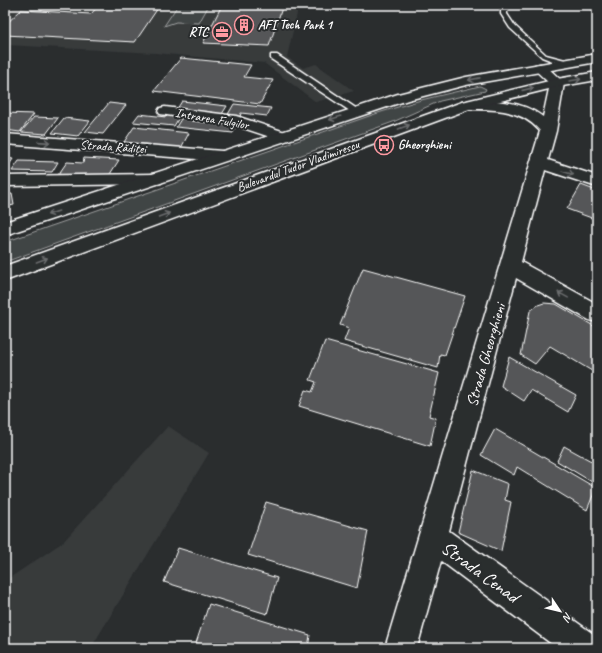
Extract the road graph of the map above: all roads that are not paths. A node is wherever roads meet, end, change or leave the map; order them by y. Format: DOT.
graph roads {
  1 [pos="504,5"];
  2 [pos="274,57"];
  3 [pos="597,58"];
  4 [pos="542,62"];
  5 [pos="596,77"];
  6 [pos="557,83"];
  7 [pos="468,105"];
  8 [pos="165,111"];
  9 [pos="356,111"];
  10 [pos="548,131"];
  11 [pos="282,136"];
  12 [pos="5,139"];
  13 [pos="169,152"];
  14 [pos="222,156"];
  15 [pos="540,163"];
  16 [pos="162,176"];
  17 [pos="78,180"];
  18 [pos="5,181"];
  19 [pos="597,182"];
  20 [pos="78,205"];
  21 [pos="5,230"];
  22 [pos="511,266"];
  23 [pos="5,274"];
  24 [pos="597,314"];
  25 [pos="434,538"];
  26 [pos="402,648"];
  27 [pos="584,648"];
  1 -- 4 [label="lane"];
  2 -- 9 [label="lane"];
  3 -- 4 [label="street, Bulevardul Tudor Vladimirescu"];
  4 -- 6 [label="street"];
  4 -- 9 [label="street, Bulevardul Tudor Vladimirescu, one-way"];
  6 -- 5 [label="street, Bulevardul Tudor Vladimirescu, one-way"];
  7 -- 6 [label="street, Bulevardul Tudor Vladimirescu, one-way"];
  6 -- 10 [label="street, Strada Gheorghieni"];
  7 -- 10 [label="street"];
  23 -- 7 [label="street, Bulevardul Tudor Vladimirescu, one-way"];
  8 -- 11 [label="street, Intrarea Fulgilor"];
  9 -- 11 [label="street, Bulevardul Tudor Vladimirescu, one-way"];
  10 -- 15 [label="street, Strada Gheorghieni"];
  11 -- 14 [label="street, Bulevardul Tudor Vladimirescu"];
  12 -- 13 [label="street, Strada Rădiței, one-way"];
  13 -- 14 [label="street, Strada Rădiței"];
  13 -- 16 [label="street"];
  14 -- 16 [label="street, Bulevardul Tudor Vladimirescu"];
  15 -- 19 [label="street, one-way"];
  15 -- 22 [label="street, Strada Gheorghieni"];
  16 -- 17 [label="street"];
  16 -- 20 [label="street, Bulevardul Tudor Vladimirescu"];
  17 -- 18 [label="street"];
  17 -- 20 [label="street"];
  20 -- 21 [label="street, Bulevardul Tudor Vladimirescu, one-way"];
  24 -- 22 [label="street, one-way"];
  22 -- 25 [label="street, Strada Gheorghieni"];
  25 -- 26 [label="street, Strada Gheorghieni"];
  25 -- 27 [label="street, Strada Cenad"];
}
